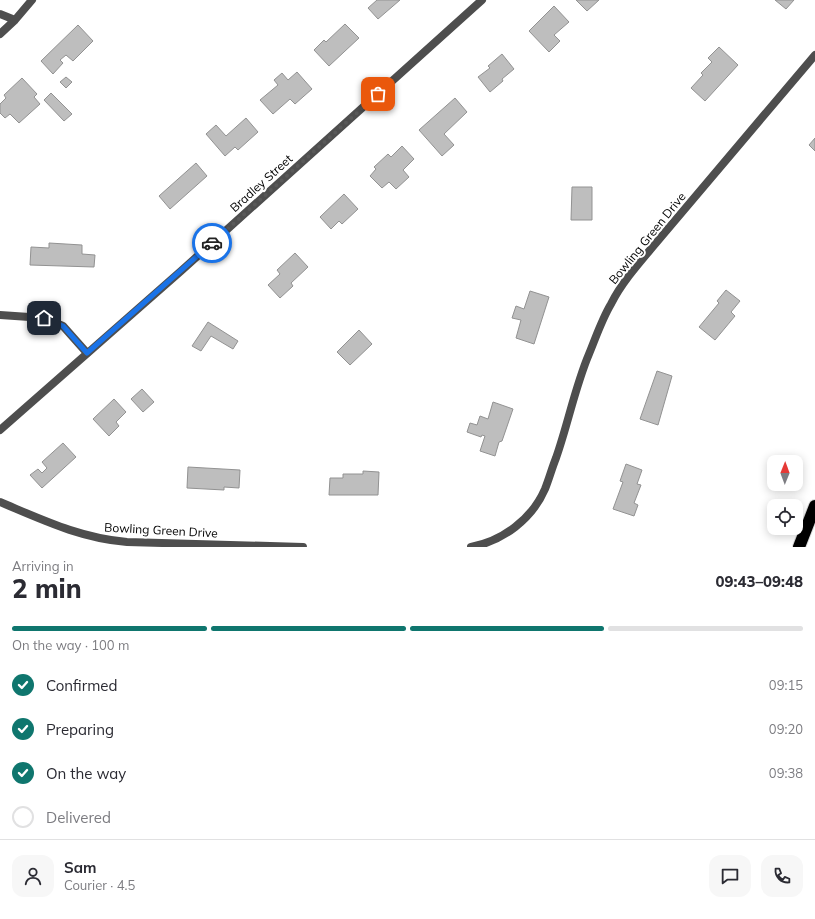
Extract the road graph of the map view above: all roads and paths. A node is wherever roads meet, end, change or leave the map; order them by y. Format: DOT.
graph roads {
  1 [pos="32,0"];
  2 [pos="482,0"];
  3 [pos="0,14"];
  4 [pos="15,20"];
  5 [pos="0,34"];
  6 [pos="815,55"];
  7 [pos="0,315"];
  8 [pos="87,353"];
  9 [pos="0,430"];
  10 [pos="0,502"];
  11 [pos="815,506"];
  12 [pos="303,547"];
  13 [pos="471,547"];
  14 [pos="799,547"];
  1 -- 4 [label="street"];
  2 -- 8 [label="street, Bradley Street"];
  3 -- 4 [label="street"];
  4 -- 5 [label="street"];
  6 -- 13 [label="street, Bowling Green Drive"];
  7 -- 8 [label="street"];
  8 -- 9 [label="street, Bradley Street"];
  10 -- 12 [label="street, Bowling Green Drive"];
  11 -- 14 [label="highway"];
}
